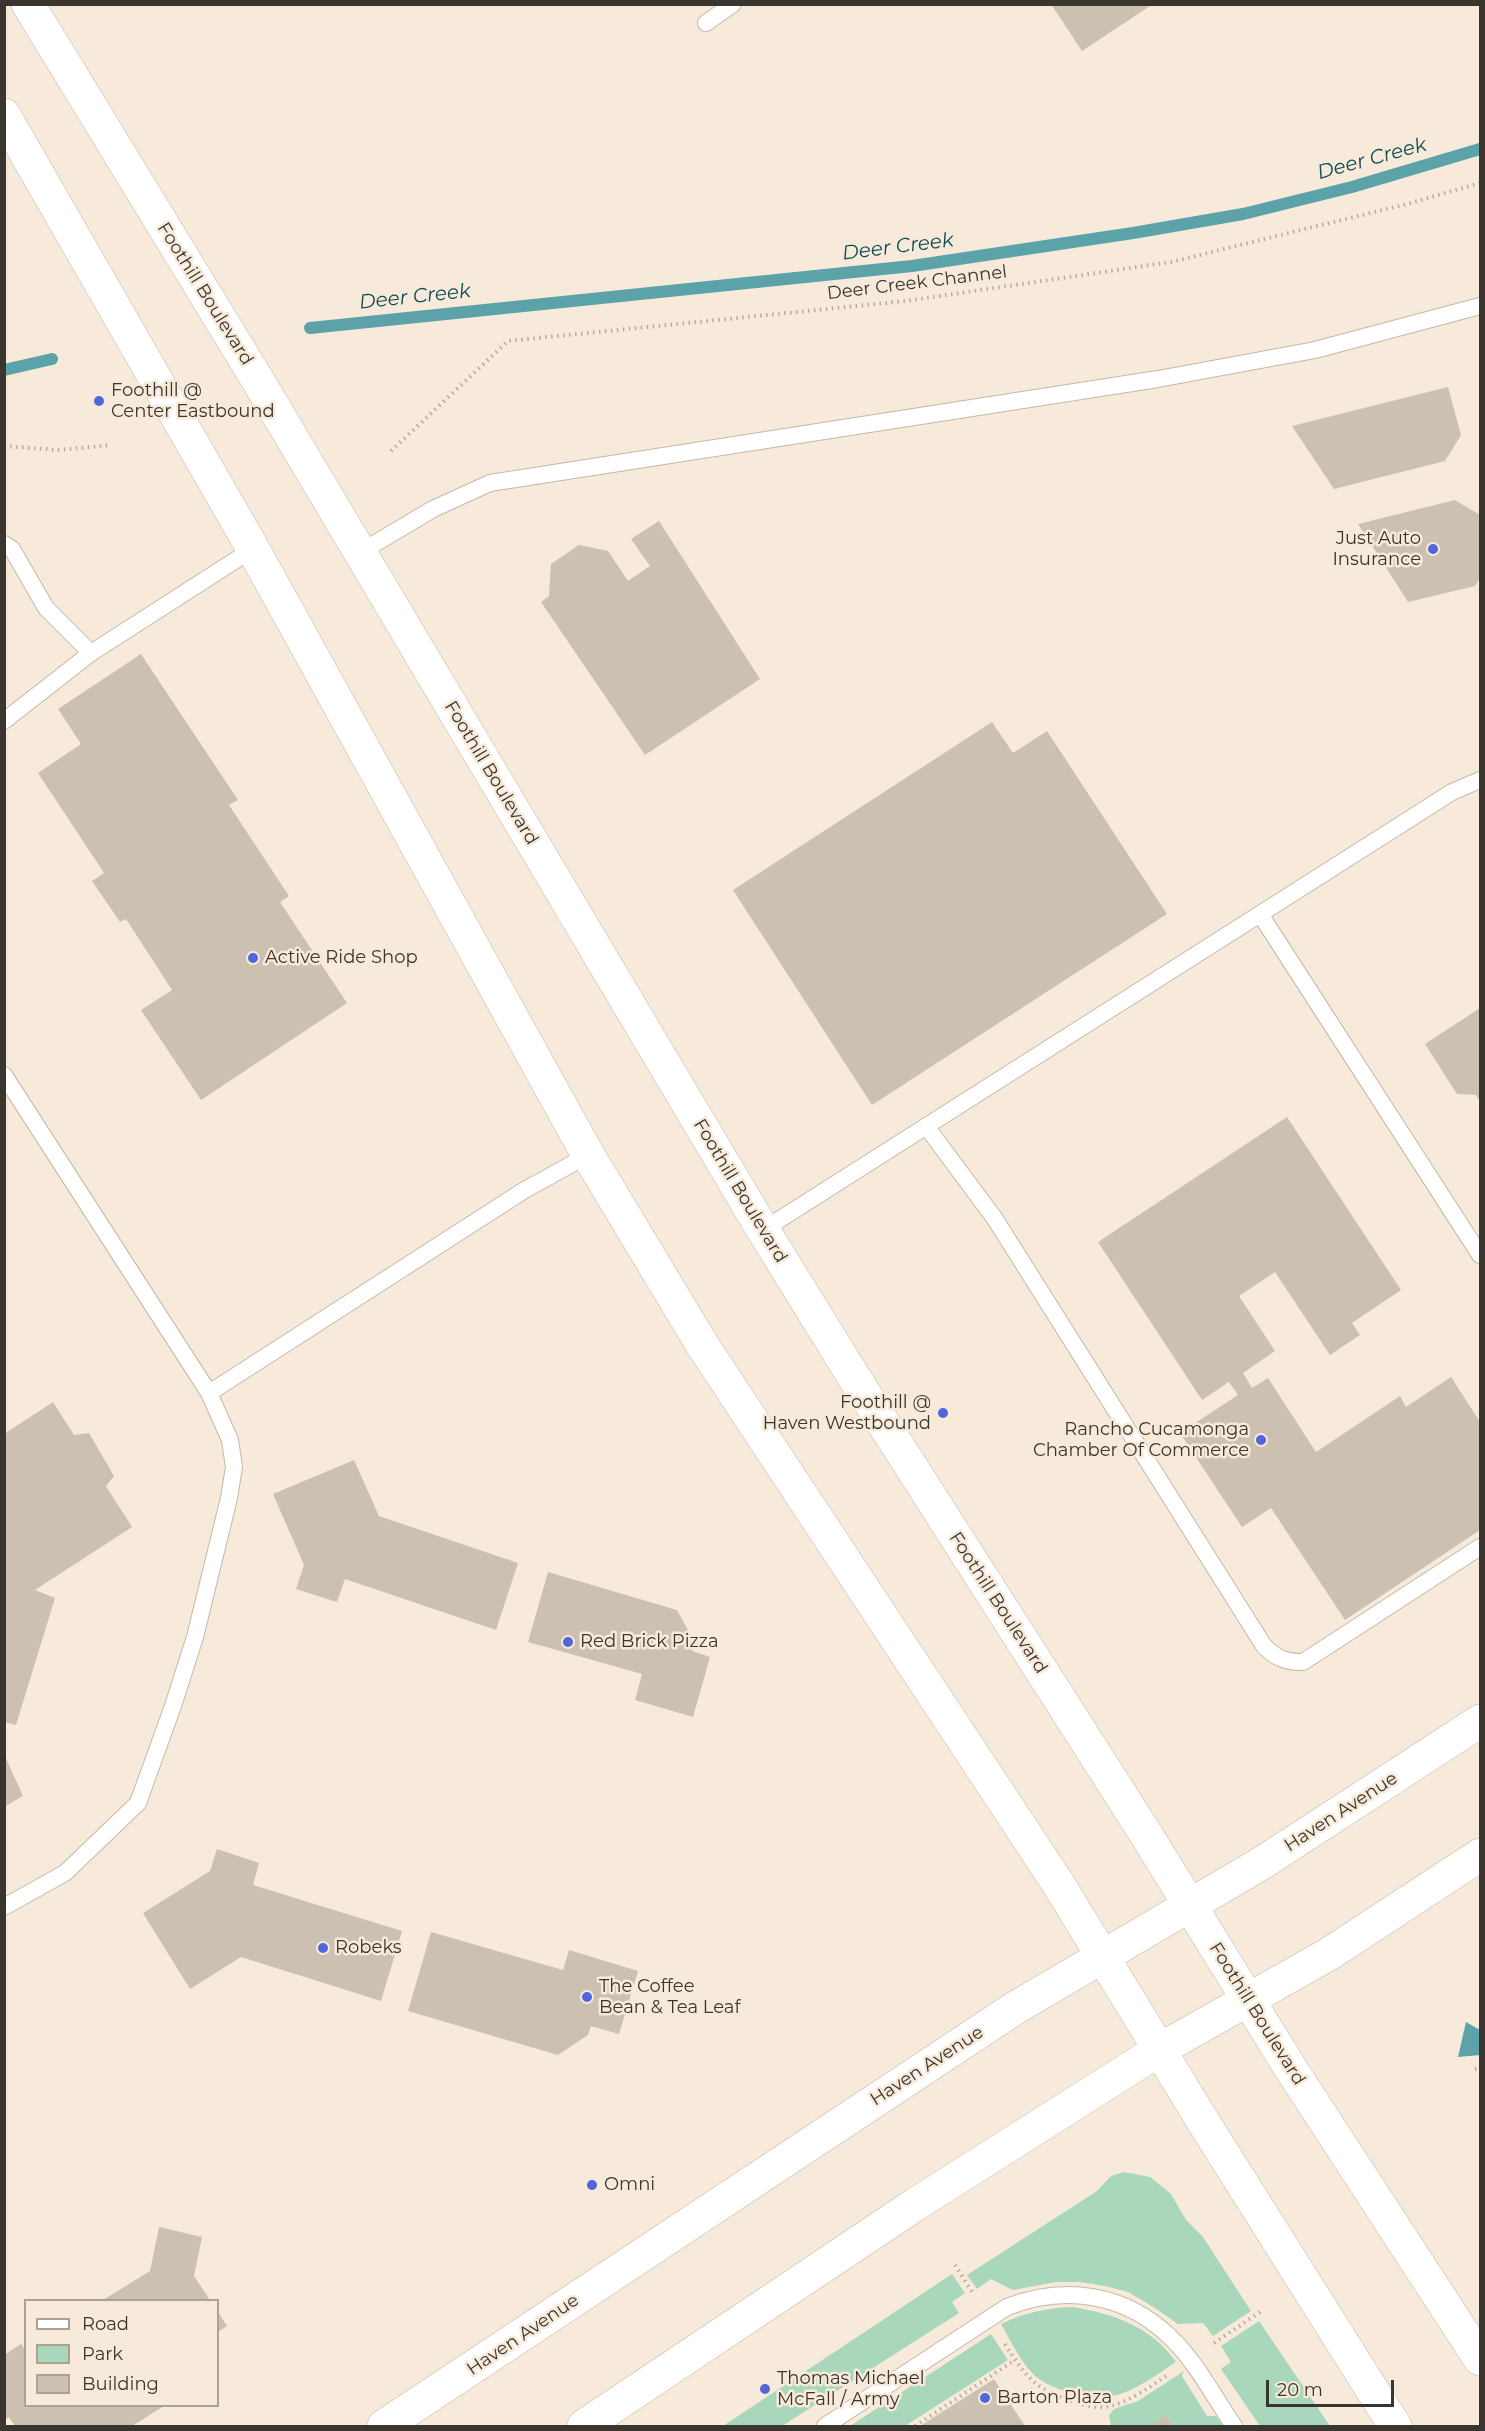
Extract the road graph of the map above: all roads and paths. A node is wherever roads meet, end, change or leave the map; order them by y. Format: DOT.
graph roads {
  1 [pos="28,4"];
  2 [pos="733,4"];
  3 [pos="706,23"];
  4 [pos="4,115"];
  5 [pos="1480,183"];
  6 [pos="1480,306"];
  7 [pos="111,445"];
  8 [pos="4,446"];
  9 [pos="391,451"];
  10 [pos="4,544"];
  11 [pos="253,549"];
  12 [pos="359,553"];
  13 [pos="91,653"];
  14 [pos="4,722"];
  15 [pos="1480,780"];
  16 [pos="1260,914"];
  17 [pos="4,1075"];
  18 [pos="926,1126"];
  19 [pos="588,1155"];
  20 [pos="764,1230"];
  21 [pos="1480,1255"];
  22 [pos="209,1393"];
  23 [pos="1480,1547"];
  24 [pos="1480,1721"];
  25 [pos="1480,1855"];
  26 [pos="4,1907"];
  27 [pos="1190,1907"];
  28 [pos="1103,1956"];
  29 [pos="1248,2000"];
  30 [pos="1159,2050"];
  31 [pos="1480,2068"];
  32 [pos="1475,2069"];
  33 [pos="955,2265"];
  34 [pos="1260,2312"];
  35 [pos="990,2319"];
  36 [pos="1480,2359"];
  37 [pos="1016,2360"];
  38 [pos="1189,2360"];
  39 [pos="384,2427"];
  40 [pos="584,2427"];
  41 [pos="825,2427"];
  42 [pos="915,2427"];
  43 [pos="1234,2427"];
  44 [pos="1395,2427"];
  1 -- 12 [label="main road, Foothill Boulevard"];
  2 -- 3 [label="lane"];
  4 -- 11 [label="main road"];
  5 -- 9 [label="path, Deer Creek Channel"];
  6 -- 12 [label="lane"];
  7 -- 8 [label="path"];
  10 -- 13 [label="lane"];
  11 -- 13 [label="lane"];
  11 -- 19 [label="main road"];
  12 -- 20 [label="main road, Foothill Boulevard"];
  13 -- 14 [label="lane"];
  15 -- 16 [label="lane"];
  16 -- 18 [label="lane"];
  16 -- 21 [label="lane"];
  17 -- 22 [label="lane"];
  18 -- 20 [label="lane"];
  18 -- 23 [label="lane"];
  19 -- 22 [label="lane"];
  19 -- 28 [label="main road"];
  20 -- 27 [label="main road, Foothill Boulevard"];
  22 -- 26 [label="lane"];
  24 -- 27 [label="main road, Haven Avenue"];
  25 -- 29 [label="main road"];
  27 -- 28 [label="main road, Haven Avenue"];
  27 -- 29 [label="main road, Foothill Boulevard"];
  28 -- 30 [label="main road"];
  28 -- 39 [label="main road, Haven Avenue"];
  29 -- 30 [label="main road"];
  29 -- 36 [label="main road, Foothill Boulevard"];
  30 -- 40 [label="main road"];
  30 -- 44 [label="main road"];
  31 -- 32 [label="path"];
  33 -- 35 [label="path"];
  34 -- 38 [label="path"];
  35 -- 37 [label="path"];
  35 -- 38 [label="lane"];
  35 -- 41 [label="lane"];
  37 -- 38 [label="path"];
  37 -- 42 [label="path"];
  38 -- 43 [label="lane"];
}
